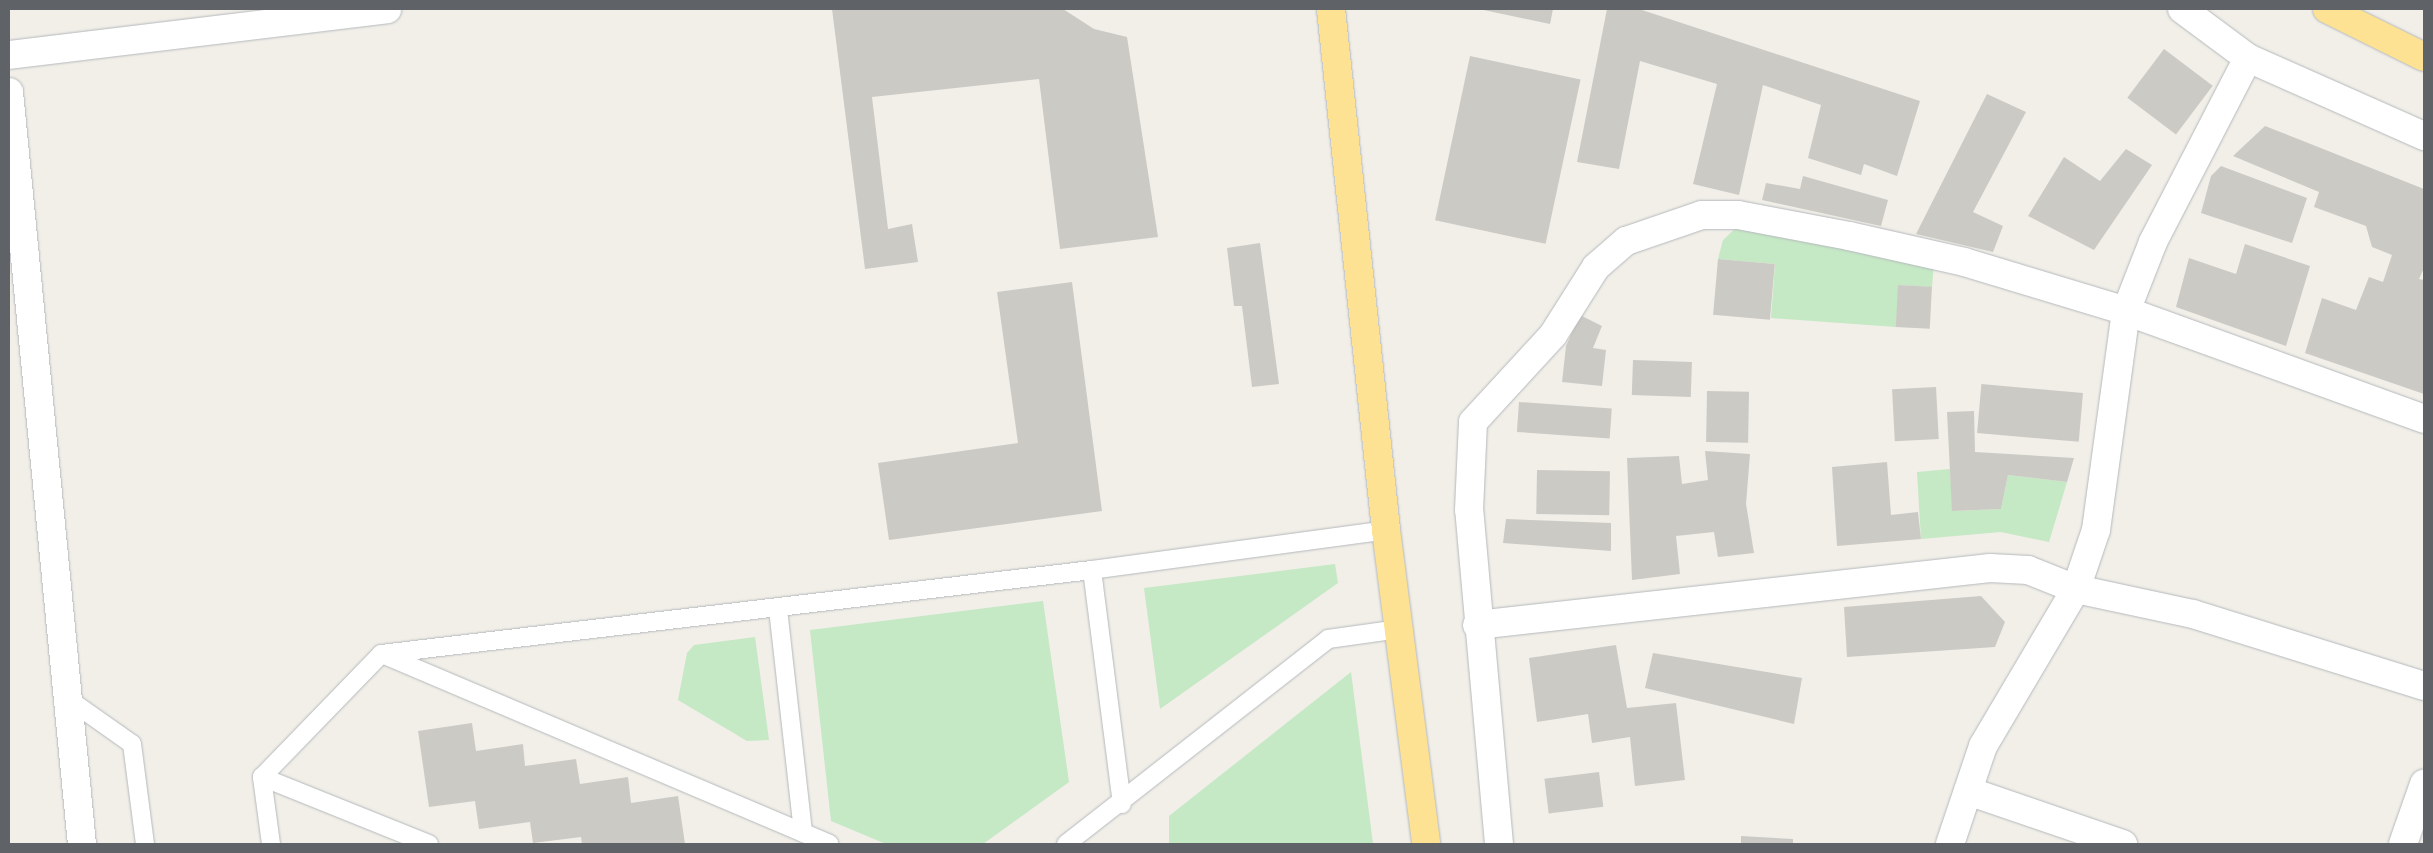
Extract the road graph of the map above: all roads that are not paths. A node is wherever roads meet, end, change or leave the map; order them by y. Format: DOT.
graph roads {
  1 [pos="386,9"];
  2 [pos="1331,9"];
  3 [pos="2182,9"];
  4 [pos="2327,9"];
  5 [pos="9,54"];
  6 [pos="2424,57"];
  7 [pos="2248,58"];
  8 [pos="9,92"];
  9 [pos="2424,136"];
  10 [pos="2126,311"];
  11 [pos="2424,419"];
  12 [pos="1386,530"];
  13 [pos="1092,570"];
  14 [pos="2076,589"];
  15 [pos="778,609"];
  16 [pos="1477,625"];
  17 [pos="1399,629"];
  18 [pos="381,654"];
  19 [pos="2424,686"];
  20 [pos="64,696"];
  21 [pos="262,777"];
  22 [pos="2424,784"];
  23 [pos="1968,791"];
  24 [pos="1122,804"];
  25 [pos="803,833"];
  26 [pos="82,844"];
  27 [pos="145,844"];
  28 [pos="271,844"];
  29 [pos="430,844"];
  30 [pos="829,844"];
  31 [pos="1066,844"];
  32 [pos="1426,844"];
  33 [pos="1499,844"];
  34 [pos="1950,844"];
  35 [pos="2124,844"];
  36 [pos="2403,844"];
  1 -- 5 [label="street"];
  2 -- 12 [label="highway"];
  3 -- 7 [label="street"];
  4 -- 6 [label="highway"];
  7 -- 9 [label="street"];
  7 -- 10 [label="street"];
  8 -- 20 [label="street"];
  10 -- 11 [label="street"];
  10 -- 14 [label="street"];
  10 -- 16 [label="street"];
  12 -- 13 [label="lane"];
  12 -- 17 [label="highway"];
  13 -- 15 [label="lane"];
  13 -- 24 [label="lane"];
  14 -- 16 [label="street"];
  14 -- 19 [label="street"];
  14 -- 23 [label="street"];
  15 -- 18 [label="lane"];
  15 -- 25 [label="lane"];
  16 -- 33 [label="street"];
  17 -- 24 [label="lane"];
  17 -- 32 [label="highway"];
  18 -- 21 [label="lane"];
  18 -- 25 [label="lane"];
  20 -- 26 [label="street"];
  20 -- 27 [label="lane"];
  21 -- 28 [label="lane"];
  21 -- 29 [label="lane"];
  22 -- 36 [label="street"];
  23 -- 34 [label="street"];
  23 -- 35 [label="street"];
  24 -- 31 [label="lane"];
  25 -- 30 [label="lane"];
}
